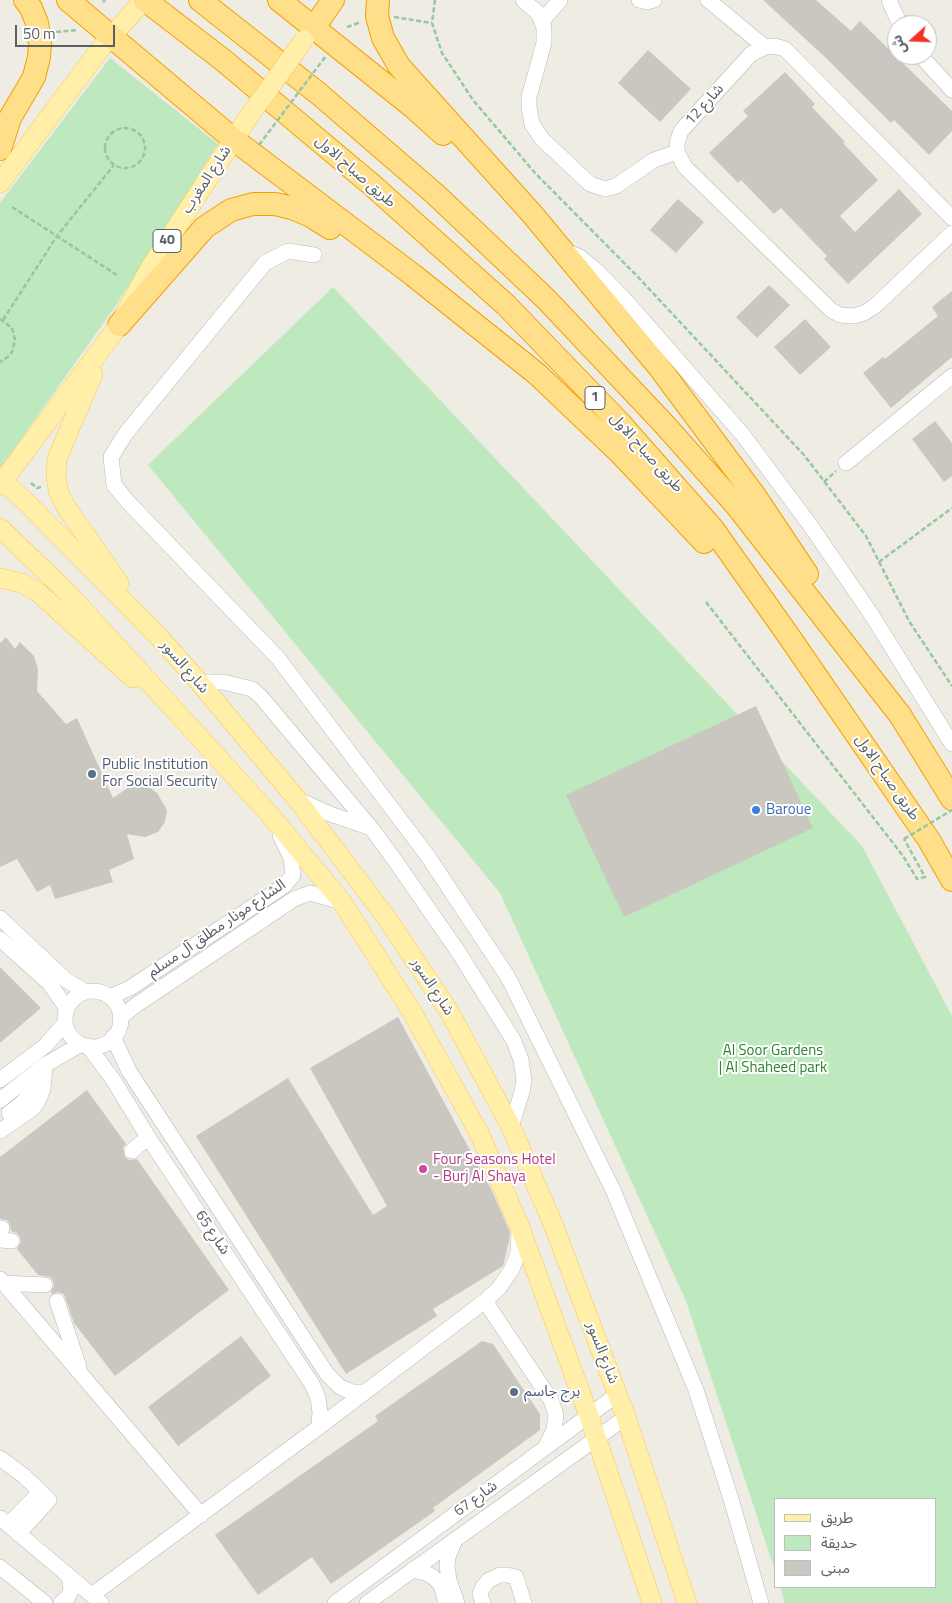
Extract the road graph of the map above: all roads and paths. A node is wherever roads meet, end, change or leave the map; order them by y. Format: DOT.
graph roads {
  1 [pos="25,0"];
  2 [pos="68,0"];
  3 [pos="144,0"];
  4 [pos="200,0"];
  5 [pos="279,0"];
  6 [pos="334,0"];
  7 [pos="436,0"];
  8 [pos="523,0"];
  9 [pos="560,0"];
  10 [pos="639,0"];
  11 [pos="654,0"];
  12 [pos="889,0"];
  13 [pos="716,2"];
  14 [pos="383,8"];
  15 [pos="896,15"];
  16 [pos="542,21"];
  17 [pos="432,23"];
  18 [pos="82,30"];
  19 [pos="309,34"];
  20 [pos="39,35"];
  21 [pos="111,36"];
  22 [pos="765,47"];
  23 [pos="326,56"];
  24 [pos="929,65"];
  25 [pos="952,90"];
  26 [pos="233,139"];
  27 [pos="259,145"];
  28 [pos="0,150"];
  29 [pos="677,152"];
  30 [pos="114,165"];
  31 [pos="0,182"];
  32 [pos="12,208"];
  33 [pos="534,215"];
  34 [pos="952,218"];
  35 [pos="952,233"];
  36 [pos="57,236"];
  37 [pos="563,251"];
  38 [pos="314,255"];
  39 [pos="116,275"];
  40 [pos="413,275"];
  41 [pos="2,319"];
  42 [pos="119,325"];
  43 [pos="105,345"];
  44 [pos="0,362"];
  45 [pos="952,376"];
  46 [pos="846,463"];
  47 [pos="4,478"];
  48 [pos="56,479"];
  49 [pos="952,508"];
  50 [pos="0,528"];
  51 [pos="879,562"];
  52 [pos="0,578"];
  53 [pos="706,602"];
  54 [pos="788,635"];
  55 [pos="158,636"];
  56 [pos="199,682"];
  57 [pos="952,686"];
  58 [pos="900,714"];
  59 [pos="204,743"];
  60 [pos="952,744"];
  61 [pos="296,798"];
  62 [pos="952,799"];
  63 [pos="952,810"];
  64 [pos="271,816"];
  65 [pos="372,829"];
  66 [pos="952,880"];
  67 [pos="342,902"];
  68 [pos="0,918"];
  69 [pos="0,938"];
  70 [pos="86,992"];
  71 [pos="110,998"];
  72 [pos="66,1016"];
  73 [pos="120,1018"];
  74 [pos="113,1037"];
  75 [pos="84,1045"];
  76 [pos="40,1069"];
  77 [pos="0,1080"];
  78 [pos="0,1100"];
  79 [pos="0,1119"];
  80 [pos="511,1127"];
  81 [pos="0,1131"];
  82 [pos="148,1136"];
  83 [pos="132,1151"];
  84 [pos="519,1225"];
  85 [pos="2,1281"];
  86 [pos="45,1285"];
  87 [pos="57,1300"];
  88 [pos="485,1301"];
  89 [pos="82,1376"];
  90 [pos="364,1392"];
  91 [pos="618,1394"];
  92 [pos="589,1416"];
  93 [pos="626,1417"];
  94 [pos="319,1427"];
  95 [pos="596,1439"];
  96 [pos="545,1448"];
  97 [pos="0,1458"];
  98 [pos="201,1515"];
  99 [pos="9,1526"];
  100 [pos="454,1540"];
  101 [pos="0,1567"];
  102 [pos="412,1570"];
  103 [pos="66,1574"];
  104 [pos="97,1599"];
  105 [pos="45,1603"];
  106 [pos="61,1603"];
  107 [pos="335,1603"];
  108 [pos="367,1603"];
  109 [pos="447,1603"];
  110 [pos="457,1603"];
  111 [pos="483,1603"];
  112 [pos="524,1603"];
  113 [pos="652,1603"];
  114 [pos="687,1603"];
  115 [pos="761,1603"];
  1 -- 20 [label="highway"];
  2 -- 21 [label="highway"];
  3 -- 21 [label="main road"];
  3 -- 54 [label="highway, طريق صباح الاول / 1"];
  4 -- 58 [label="highway, 1"];
  5 -- 19 [label="highway"];
  6 -- 19 [label="highway, شارع المغرب / 40"];
  7 -- 17 [label="path"];
  8 -- 16 [label="street"];
  9 -- 16 [label="street"];
  10 -- 11 [label="street"];
  12 -- 15 [label="street"];
  13 -- 22 [label="street"];
  14 -- 17 [label="path"];
  14 -- 33 [label="highway"];
  16 -- 29 [label="street"];
  17 -- 51 [label="path"];
  18 -- 20 [label="path"];
  19 -- 26 [label="main road, شارع المغرب / 40, bridge"];
  19 -- 33 [label="highway"];
  20 -- 28 [label="highway"];
  21 -- 26 [label="highway"];
  21 -- 31 [label="main road"];
  22 -- 29 [label="street, شارع 12"];
  22 -- 34 [label="street"];
  23 -- 27 [label="path, bridge"];
  24 -- 25 [label="street"];
  26 -- 40 [label="highway"];
  26 -- 42 [label="main road, شارع المغرب / 40"];
  29 -- 35 [label="street"];
  30 -- 30 [label="path"];
  30 -- 36 [label="path"];
  32 -- 36 [label="path"];
  33 -- 37 [label="highway"];
  36 -- 39 [label="path"];
  36 -- 41 [label="path"];
  37 -- 58 [label="highway"];
  37 -- 60 [label="street"];
  38 -- 115 [label="street"];
  40 -- 42 [label="highway"];
  40 -- 54 [label="highway"];
  41 -- 44 [label="path"];
  42 -- 43 [label="main road, شارع المغرب / 40"];
  43 -- 47 [label="main road, شارع المغرب / 40"];
  43 -- 48 [label="main road"];
  45 -- 46 [label="street"];
  47 -- 48 [label="path"];
  47 -- 55 [label="main road, شارع السور"];
  48 -- 55 [label="main road"];
  49 -- 51 [label="path"];
  50 -- 59 [label="main road, شارع السور"];
  51 -- 57 [label="path"];
  52 -- 59 [label="main road"];
  53 -- 63 [label="path, bridge"];
  54 -- 66 [label="highway, طريق صباح الاول / 1"];
  55 -- 56 [label="main road, شارع السور"];
  56 -- 61 [label="main road, شارع السور"];
  56 -- 65 [label="street"];
  58 -- 62 [label="highway, 1"];
  59 -- 64 [label="main road, شارع السور"];
  61 -- 65 [label="street"];
  61 -- 80 [label="main road, شارع السور"];
  64 -- 67 [label="main road, شارع السور"];
  64 -- 71 [label="street, الشارع مونار مطلق آل مسلم"];
  65 -- 80 [label="street"];
  67 -- 73 [label="street, الشارع مونار مطلق آل مسلم"];
  67 -- 84 [label="main road, شارع السور"];
  68 -- 70 [label="street"];
  69 -- 72 [label="street"];
  70 -- 71 [label="street"];
  70 -- 72 [label="street"];
  71 -- 73 [label="street"];
  72 -- 75 [label="street"];
  72 -- 77 [label="street"];
  73 -- 74 [label="street"];
  74 -- 75 [label="street"];
  74 -- 90 [label="street, شارع 65"];
  75 -- 76 [label="street"];
  75 -- 82 [label="street, شارع 65"];
  76 -- 78 [label="street"];
  76 -- 79 [label="street"];
  76 -- 81 [label="street"];
  80 -- 91 [label="main road, شارع السور"];
  82 -- 83 [label="street"];
  82 -- 94 [label="street, شارع 65"];
  84 -- 88 [label="street"];
  84 -- 92 [label="main road, شارع السور"];
  85 -- 86 [label="street"];
  85 -- 89 [label="street"];
  87 -- 89 [label="street"];
  88 -- 90 [label="street"];
  88 -- 96 [label="street"];
  89 -- 98 [label="street"];
  90 -- 94 [label="street"];
  91 -- 92 [label="street, شارع 67"];
  91 -- 93 [label="main road, شارع السور"];
  92 -- 95 [label="main road, شارع السور"];
  92 -- 96 [label="street, شارع 67"];
  93 -- 95 [label="street, شارع 67"];
  93 -- 114 [label="main road, شارع السور"];
  94 -- 98 [label="street"];
  95 -- 100 [label="street, شارع 67"];
  95 -- 113 [label="main road, شارع السور"];
  96 -- 107 [label="street, شارع 67"];
  97 -- 99 [label="street"];
  98 -- 104 [label="street"];
  99 -- 103 [label="street"];
  100 -- 102 [label="street, شارع 67"];
  100 -- 110 [label="street"];
  101 -- 105 [label="street"];
  102 -- 108 [label="street, شارع 67"];
  102 -- 109 [label="street"];
  103 -- 104 [label="street"];
  103 -- 106 [label="street"];
  111 -- 112 [label="street"];
}
